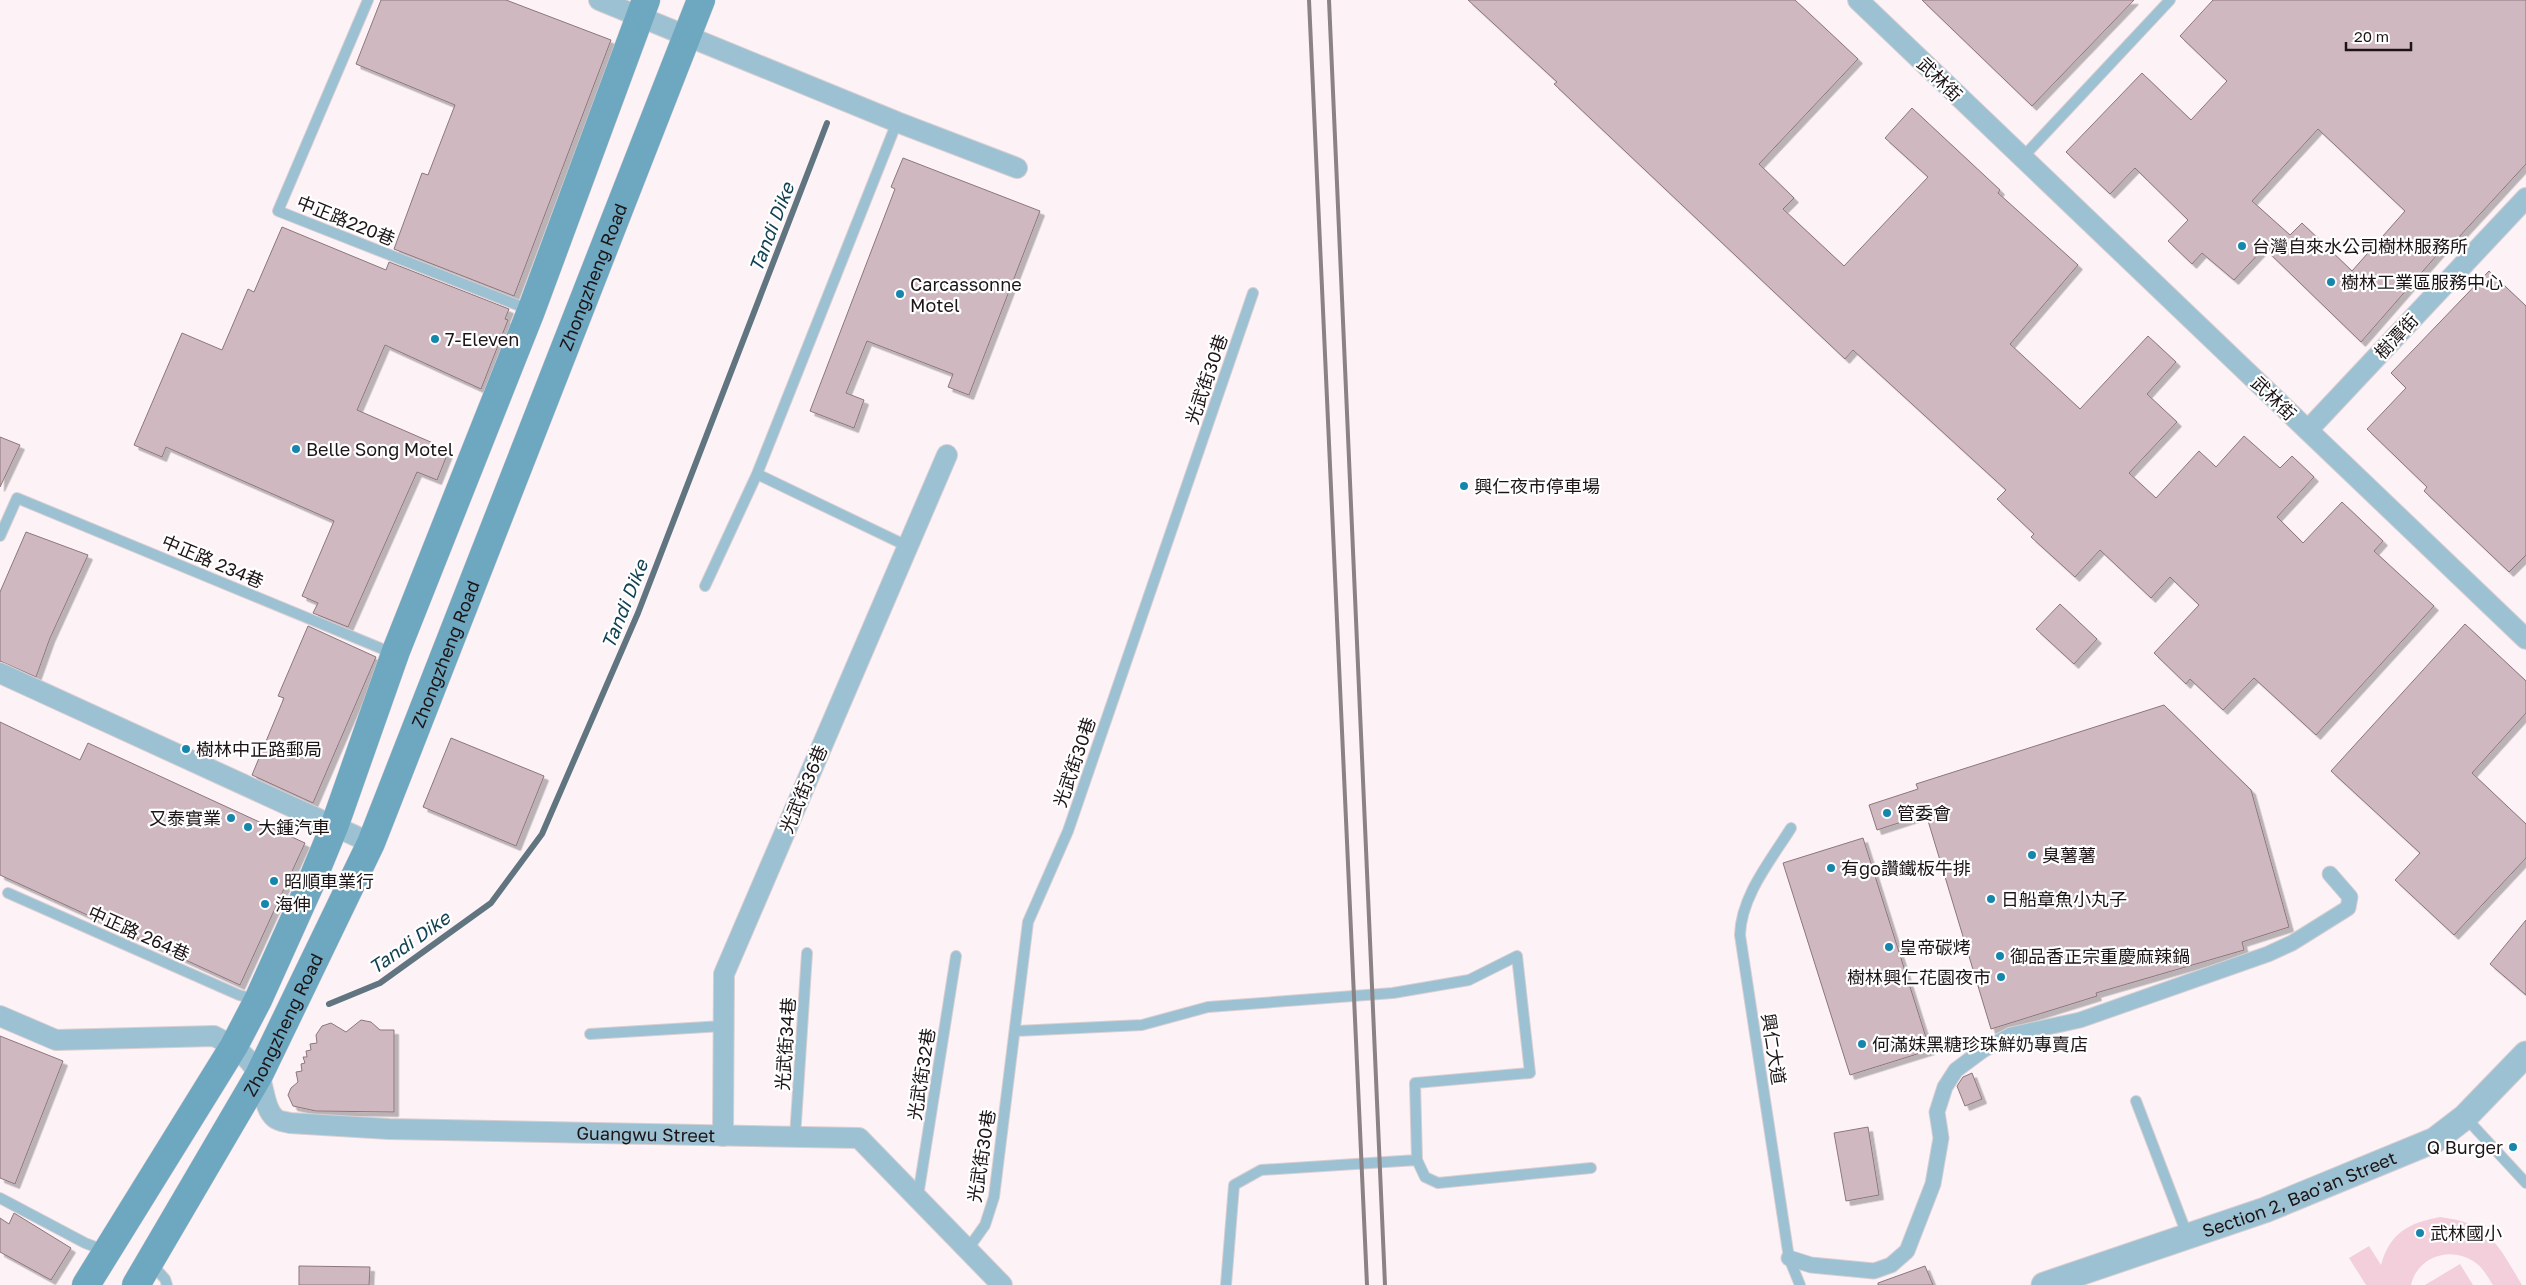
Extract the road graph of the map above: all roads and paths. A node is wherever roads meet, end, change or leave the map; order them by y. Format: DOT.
graph roads {
  1 [pos="368,0"];
  2 [pos="599,0"];
  3 [pos="701,0"];
  4 [pos="1858,0"];
  5 [pos="2170,0"];
  6 [pos="644,8"];
  7 [pos="687,37"];
  8 [pos="897,122"];
  9 [pos="2023,157"];
  10 [pos="1017,168"];
  11 [pos="2526,198"];
  12 [pos="1253,293"];
  13 [pos="531,311"];
  14 [pos="2308,430"];
  15 [pos="947,454"];
  16 [pos="757,474"];
  17 [pos="0,536"];
  18 [pos="907,546"];
  19 [pos="705,586"];
  20 [pos="2526,639"];
  21 [pos="396,651"];
  22 [pos="0,673"];
  23 [pos="334,827"];
  24 [pos="1791,828"];
  25 [pos="371,843"];
  26 [pos="2330,874"];
  27 [pos="8,893"];
  28 [pos="807,953"];
  29 [pos="956,956"];
  30 [pos="258,1000"];
  31 [pos="0,1016"];
  32 [pos="723,1026"];
  33 [pos="1015,1031"];
  34 [pos="590,1034"];
  35 [pos="234,1046"];
  36 [pos="2525,1059"];
  37 [pos="259,1075"];
  38 [pos="2136,1100"];
  39 [pos="2465,1117"];
  40 [pos="723,1136"];
  41 [pos="795,1137"];
  42 [pos="1417,1160"];
  43 [pos="1591,1168"];
  44 [pos="2526,1183"];
  45 [pos="918,1196"];
  46 [pos="0,1198"];
  47 [pos="2188,1237"];
  48 [pos="968,1249"];
  49 [pos="107,1251"];
  50 [pos="1789,1258"];
  51 [pos="150,1262"];
  52 [pos="86,1285"];
  53 [pos="136,1285"];
  54 [pos="167,1285"];
  55 [pos="1002,1285"];
  56 [pos="1226,1285"];
  57 [pos="1800,1285"];
  58 [pos="2044,1285"];
  1 -- 13 [label="lane, 中正路220巷"];
  2 -- 6 [label="street"];
  3 -- 7 [label="main road, Zhongzheng Road"];
  4 -- 9 [label="street, 武林街"];
  5 -- 9 [label="lane"];
  6 -- 7 [label="street"];
  6 -- 13 [label="main road, Zhongzheng Road"];
  7 -- 8 [label="street"];
  7 -- 25 [label="main road, Zhongzheng Road"];
  8 -- 10 [label="street"];
  8 -- 16 [label="lane"];
  9 -- 14 [label="street, 武林街"];
  11 -- 14 [label="street, 樹潭街"];
  12 -- 33 [label="lane, 光武街30巷"];
  13 -- 21 [label="main road, Zhongzheng Road"];
  14 -- 20 [label="street, 武林街"];
  15 -- 18 [label="street, 光武街36巷"];
  16 -- 18 [label="lane"];
  16 -- 19 [label="lane"];
  17 -- 21 [label="lane, 中正路 234巷"];
  18 -- 32 [label="street, 光武街36巷"];
  21 -- 23 [label="main road, Zhongzheng Road"];
  22 -- 23 [label="street"];
  23 -- 25 [label="street"];
  23 -- 30 [label="main road, Zhongzheng Road"];
  24 -- 50 [label="lane, 興仁大道"];
  25 -- 37 [label="main road, Zhongzheng Road"];
  26 -- 50 [label="street"];
  27 -- 30 [label="lane, 中正路 264巷"];
  28 -- 41 [label="lane, 光武街34巷"];
  29 -- 45 [label="lane, 光武街32巷"];
  30 -- 35 [label="main road, Zhongzheng Road"];
  31 -- 35 [label="street"];
  32 -- 34 [label="lane"];
  32 -- 40 [label="street, 光武街36巷"];
  33 -- 42 [label="lane"];
  33 -- 48 [label="lane, 光武街30巷"];
  35 -- 37 [label="street"];
  35 -- 49 [label="main road, Zhongzheng Road"];
  36 -- 39 [label="street, Section 2, Bao'an Street"];
  37 -- 40 [label="street, Guangwu Street"];
  37 -- 51 [label="main road, Zhongzheng Road"];
  38 -- 47 [label="lane"];
  39 -- 44 [label="lane"];
  39 -- 47 [label="street, Section 2, Bao'an Street"];
  40 -- 41 [label="street, Guangwu Street"];
  41 -- 45 [label="street, Guangwu Street"];
  42 -- 43 [label="lane"];
  42 -- 56 [label="lane"];
  45 -- 48 [label="street, Guangwu Street"];
  46 -- 49 [label="lane"];
  47 -- 58 [label="street, Section 2, Bao'an Street"];
  48 -- 55 [label="street, Guangwu Street"];
  49 -- 52 [label="main road, Zhongzheng Road"];
  50 -- 57 [label="lane, 興仁大道"];
  51 -- 53 [label="main road, Zhongzheng Road"];
  51 -- 54 [label="lane"];
}
